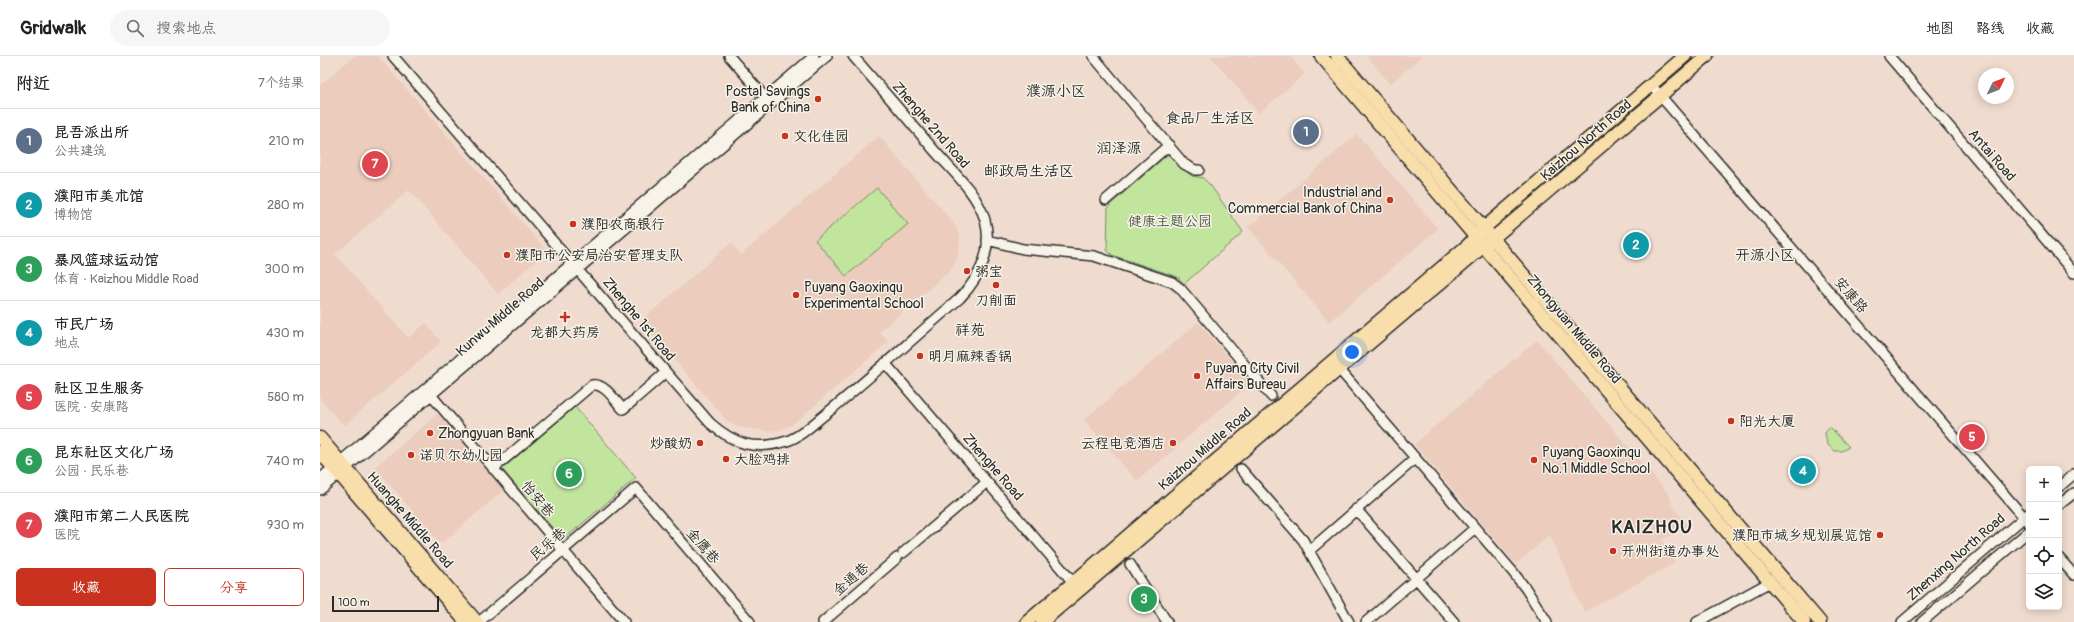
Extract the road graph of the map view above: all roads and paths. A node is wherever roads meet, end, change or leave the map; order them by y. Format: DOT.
graph roads {
  1 [pos="393,56"];
  2 [pos="729,56"];
  3 [pos="814,56"];
  4 [pos="827,56"];
  5 [pos="854,56"];
  6 [pos="1093,56"];
  7 [pos="1321,56"];
  8 [pos="1337,56"];
  9 [pos="1685,56"];
  10 [pos="1708,56"];
  11 [pos="1888,56"];
  12 [pos="1652,85"];
  13 [pos="1661,96"];
  14 [pos="768,101"];
  15 [pos="1169,145"];
  16 [pos="1200,170"];
  17 [pos="1106,200"];
  18 [pos="1484,228"];
  19 [pos="1475,236"];
  20 [pos="1494,239"];
  21 [pos="987,240"];
  22 [pos="1484,247"];
  23 [pos="575,266"];
  24 [pos="2074,272"];
  25 [pos="885,363"];
  26 [pos="1339,369"];
  27 [pos="666,372"];
  28 [pos="430,395"];
  29 [pos="1271,396"];
  30 [pos="320,438"];
  31 [pos="320,452"];
  32 [pos="1415,459"];
  33 [pos="339,468"];
  34 [pos="494,469"];
  35 [pos="1241,469"];
  36 [pos="2074,474"];
  37 [pos="320,479"];
  38 [pos="987,482"];
  39 [pos="2062,484"];
  40 [pos="636,488"];
  41 [pos="320,490"];
  42 [pos="2074,492"];
  43 [pos="2062,502"];
  44 [pos="1356,509"];
  45 [pos="2026,517"];
  46 [pos="2026,519"];
  47 [pos="1475,528"];
  48 [pos="2026,534"];
  49 [pos="563,550"];
  50 [pos="1310,550"];
  51 [pos="2062,561"];
  52 [pos="1130,564"];
  53 [pos="2074,575"];
  54 [pos="1416,578"];
  55 [pos="1770,582"];
  56 [pos="1076,586"];
  57 [pos="466,622"];
  58 [pos="478,622"];
  59 [pos="624,622"];
  60 [pos="750,622"];
  61 [pos="823,622"];
  62 [pos="1027,622"];
  63 [pos="1042,622"];
  64 [pos="1167,622"];
  65 [pos="1349,622"];
  66 [pos="1366,622"];
  67 [pos="1454,622"];
  68 [pos="1547,622"];
  69 [pos="1697,622"];
  70 [pos="1804,622"];
  71 [pos="1820,622"];
  72 [pos="1902,622"];
  73 [pos="1922,622"];
  1 -- 23 [label="street, Zhenghe 1st Road"];
  2 -- 14 [label="street"];
  3 -- 14 [label="street, Kunwu Middle Road"];
  4 -- 14 [label="street, Kunwu Middle Road"];
  5 -- 21 [label="street, Zhenghe 2nd Road"];
  6 -- 15 [label="street"];
  7 -- 19 [label="main road, Zhongyuan Middle Road"];
  8 -- 18 [label="main road, Zhongyuan Middle Road"];
  9 -- 12 [label="main road, Kaizhou North Road"];
  10 -- 13 [label="main road, Kaizhou North Road"];
  11 -- 24 [label="street, Antai Road"];
  12 -- 13 [label="street, 安康路"];
  12 -- 18 [label="main road, Kaizhou North Road"];
  13 -- 20 [label="main road, Kaizhou North Road"];
  13 -- 45 [label="street, 安康路"];
  14 -- 23 [label="street, Kunwu Middle Road"];
  15 -- 16 [label="street"];
  15 -- 17 [label="street"];
  18 -- 19 [label="main road, Kaizhou North Road"];
  18 -- 20 [label="main road, Zhongyuan Middle Road"];
  19 -- 22 [label="main road, Zhongyuan Middle Road"];
  19 -- 56 [label="main road, Kaizhou Middle Road"];
  20 -- 22 [label="main road, Kaizhou North Road"];
  20 -- 71 [label="main road, Zhongyuan Middle Road"];
  21 -- 25 [label="street, Zhenghe 2nd Road"];
  21 -- 29 [label="street"];
  22 -- 26 [label="main road, Kaizhou Middle Road"];
  22 -- 55 [label="main road, Zhongyuan Middle Road"];
  23 -- 27 [label="street, Zhenghe 1st Road"];
  23 -- 28 [label="street, Kunwu Middle Road"];
  23 -- 33 [label="street, Kunwu Middle Road"];
  25 -- 27 [label="street, Zhenghe 1st Road"];
  25 -- 38 [label="street, Zhenghe Road"];
  26 -- 32 [label="street"];
  26 -- 56 [label="main road, Kaizhou Middle Road"];
  27 -- 34 [label="street"];
  28 -- 33 [label="street, Kunwu Middle Road"];
  28 -- 34 [label="street, 怡安巷"];
  30 -- 33 [label="main road, Huanghe Middle Road"];
  31 -- 33 [label="main road, Huanghe Middle Road"];
  32 -- 44 [label="street"];
  32 -- 47 [label="street"];
  33 -- 37 [label="street, Kunwu Middle Road"];
  33 -- 41 [label="street, Kunwu Middle Road"];
  33 -- 57 [label="main road, Huanghe Middle Road"];
  33 -- 58 [label="main road, Huanghe Middle Road"];
  34 -- 49 [label="street, 怡安巷"];
  35 -- 50 [label="street"];
  36 -- 39 [label="street"];
  38 -- 56 [label="street, Zhenghe Road"];
  38 -- 61 [label="street, 金通巷"];
  40 -- 49 [label="street, 民乐巷"];
  40 -- 60 [label="street, 金鹰巷"];
  42 -- 43 [label="street"];
  44 -- 50 [label="street"];
  44 -- 54 [label="street"];
  46 -- 72 [label="street, Zhenxing North Road"];
  47 -- 54 [label="street"];
  47 -- 68 [label="street"];
  48 -- 73 [label="street, Zhenxing North Road"];
  49 -- 58 [label="street, 民乐巷"];
  49 -- 59 [label="street, 怡安巷"];
  50 -- 65 [label="street"];
  51 -- 53 [label="street"];
  52 -- 64 [label="street"];
  54 -- 66 [label="street"];
  54 -- 67 [label="street"];
  55 -- 69 [label="street"];
  55 -- 70 [label="main road, Zhongyuan Middle Road"];
  56 -- 62 [label="main road, Kaizhou Middle Road"];
  56 -- 63 [label="main road, Kaizhou Middle Road"];
}
